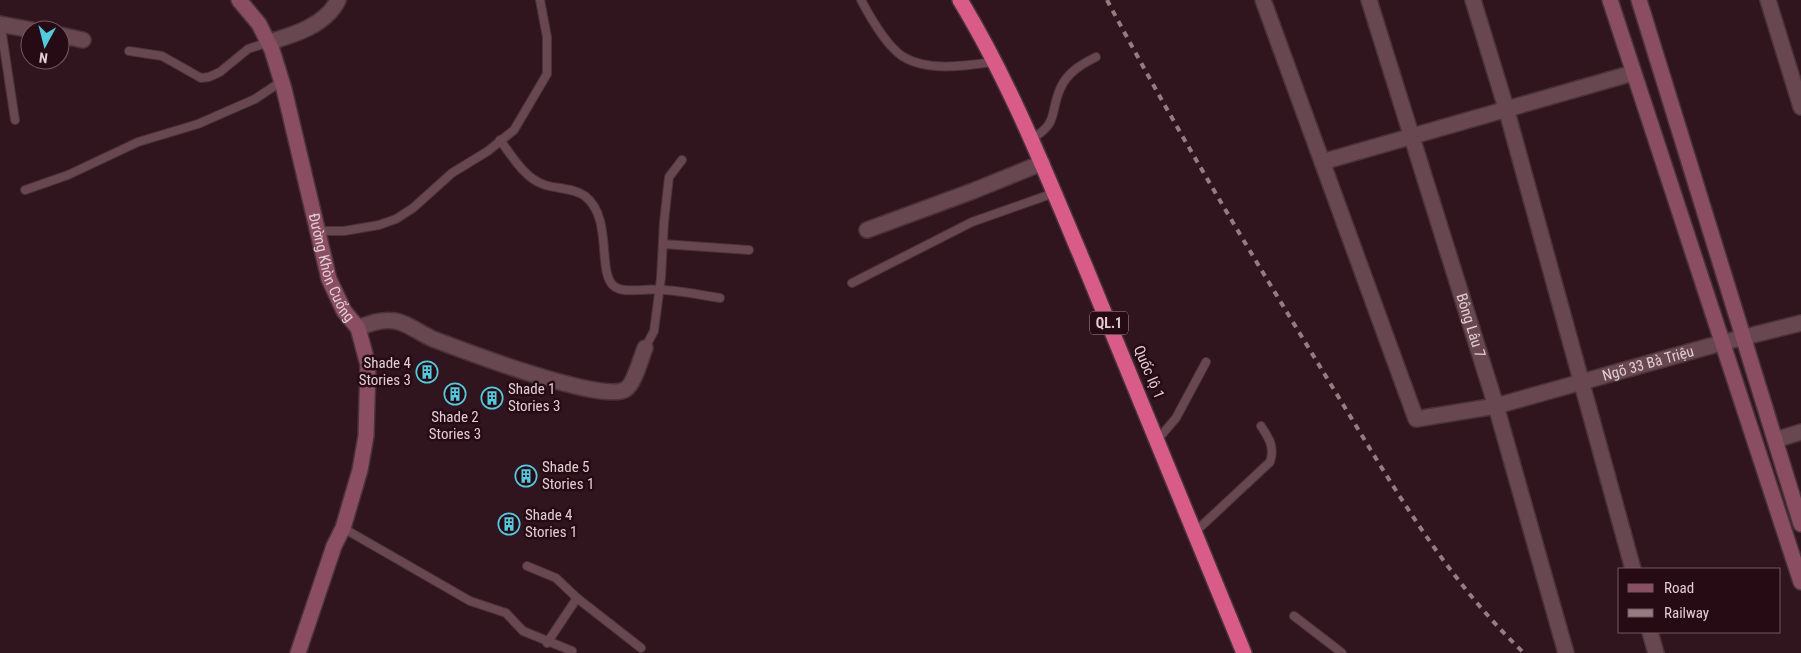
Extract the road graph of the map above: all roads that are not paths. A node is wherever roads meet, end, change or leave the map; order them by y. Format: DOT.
graph roads {
  1 [pos="239,0"];
  2 [pos="338,0"];
  3 [pos="540,0"];
  4 [pos="861,0"];
  5 [pos="960,0"];
  6 [pos="1263,0"];
  7 [pos="1369,0"];
  8 [pos="1473,0"];
  9 [pos="1610,0"];
  10 [pos="1639,0"];
  11 [pos="1768,0"];
  12 [pos="1,30"];
  13 [pos="20,30"];
  14 [pos="70,37"];
  15 [pos="83,40"];
  16 [pos="269,42"];
  17 [pos="129,51"];
  18 [pos="1096,57"];
  19 [pos="993,62"];
  20 [pos="1633,73"];
  21 [pos="282,81"];
  22 [pos="1801,107"];
  23 [pos="1506,108"];
  24 [pos="15,120"];
  25 [pos="1413,135"];
  26 [pos="1031,139"];
  27 [pos="500,140"];
  28 [pos="682,160"];
  29 [pos="1322,162"];
  30 [pos="1042,163"];
  31 [pos="25,190"];
  32 [pos="1054,193"];
  33 [pos="319,230"];
  34 [pos="867,230"];
  35 [pos="663,244"];
  36 [pos="749,250"];
  37 [pos="852,284"];
  38 [pos="660,289"];
  39 [pos="720,298"];
  40 [pos="1801,324"];
  41 [pos="358,328"];
  42 [pos="1744,339"];
  43 [pos="1721,343"];
  44 [pos="645,348"];
  45 [pos="1206,362"];
  46 [pos="1582,382"];
  47 [pos="1496,406"];
  48 [pos="1261,426"];
  49 [pos="1801,432"];
  50 [pos="1158,439"];
  51 [pos="1775,440"];
  52 [pos="1801,524"];
  53 [pos="343,528"];
  54 [pos="1195,532"];
  55 [pos="527,566"];
  56 [pos="1633,568"];
  57 [pos="1801,582"];
  58 [pos="577,598"];
  59 [pos="1294,616"];
  60 [pos="1650,633"];
  61 [pos="548,642"];
  62 [pos="641,648"];
  63 [pos="572,651"];
  64 [pos="298,653"];
  65 [pos="1244,653"];
  66 [pos="1342,653"];
  67 [pos="1566,653"];
  68 [pos="1656,653"];
  1 -- 16 [label="main road, Đường Khòn Cuổng"];
  2 -- 16 [label="street"];
  3 -- 27 [label="lane"];
  4 -- 19 [label="lane"];
  5 -- 19 [label="highway, Quốc lộ 1 / QL.1"];
  6 -- 29 [label="street"];
  7 -- 25 [label="street, Bông Lâu 7"];
  8 -- 23 [label="street"];
  9 -- 20 [label="main road"];
  10 -- 42 [label="main road"];
  11 -- 22 [label="street"];
  12 -- 13 [label="street"];
  12 -- 24 [label="lane"];
  14 -- 15 [label="street"];
  16 -- 17 [label="lane"];
  16 -- 21 [label="main road, Đường Khòn Cuổng"];
  18 -- 26 [label="lane"];
  19 -- 26 [label="highway, Quốc lộ 1 / QL.1"];
  20 -- 23 [label="street"];
  20 -- 43 [label="main road"];
  21 -- 31 [label="lane"];
  21 -- 33 [label="main road, Đường Khòn Cuổng"];
  23 -- 25 [label="street"];
  23 -- 46 [label="street"];
  25 -- 29 [label="street"];
  25 -- 47 [label="street, Bông Lâu 7"];
  26 -- 30 [label="highway, Quốc lộ 1 / QL.1"];
  27 -- 33 [label="lane"];
  27 -- 38 [label="lane"];
  28 -- 35 [label="lane"];
  29 -- 47 [label="street, Ngõ 33 Bà Triệu"];
  30 -- 32 [label="highway, Quốc lộ 1 / QL.1"];
  30 -- 34 [label="street"];
  32 -- 37 [label="lane"];
  32 -- 50 [label="highway, Quốc lộ 1 / QL.1"];
  33 -- 41 [label="main road, Đường Khòn Cuổng"];
  35 -- 36 [label="lane"];
  35 -- 38 [label="lane"];
  38 -- 39 [label="lane"];
  38 -- 44 [label="lane"];
  40 -- 42 [label="street, Ngõ 33 Bà Triệu"];
  41 -- 44 [label="street"];
  41 -- 53 [label="main road, Đường Khòn Cuổng"];
  42 -- 43 [label="street, Ngõ 33 Bà Triệu"];
  42 -- 51 [label="main road"];
  43 -- 46 [label="street, Ngõ 33 Bà Triệu"];
  43 -- 57 [label="main road"];
  45 -- 50 [label="lane"];
  46 -- 47 [label="street, Ngõ 33 Bà Triệu"];
  46 -- 56 [label="street"];
  47 -- 67 [label="street, Bông Lâu 7"];
  48 -- 54 [label="lane"];
  49 -- 51 [label="street"];
  50 -- 54 [label="highway, Quốc lộ 1 / QL.1"];
  51 -- 52 [label="main road"];
  53 -- 61 [label="lane"];
  53 -- 64 [label="main road, Đường Khòn Cuổng"];
  54 -- 65 [label="highway, Quốc lộ 1 / QL.1"];
  55 -- 58 [label="lane"];
  58 -- 61 [label="lane"];
  58 -- 62 [label="lane"];
  59 -- 66 [label="lane"];
  60 -- 68 [label="street"];
  61 -- 63 [label="lane"];
}
